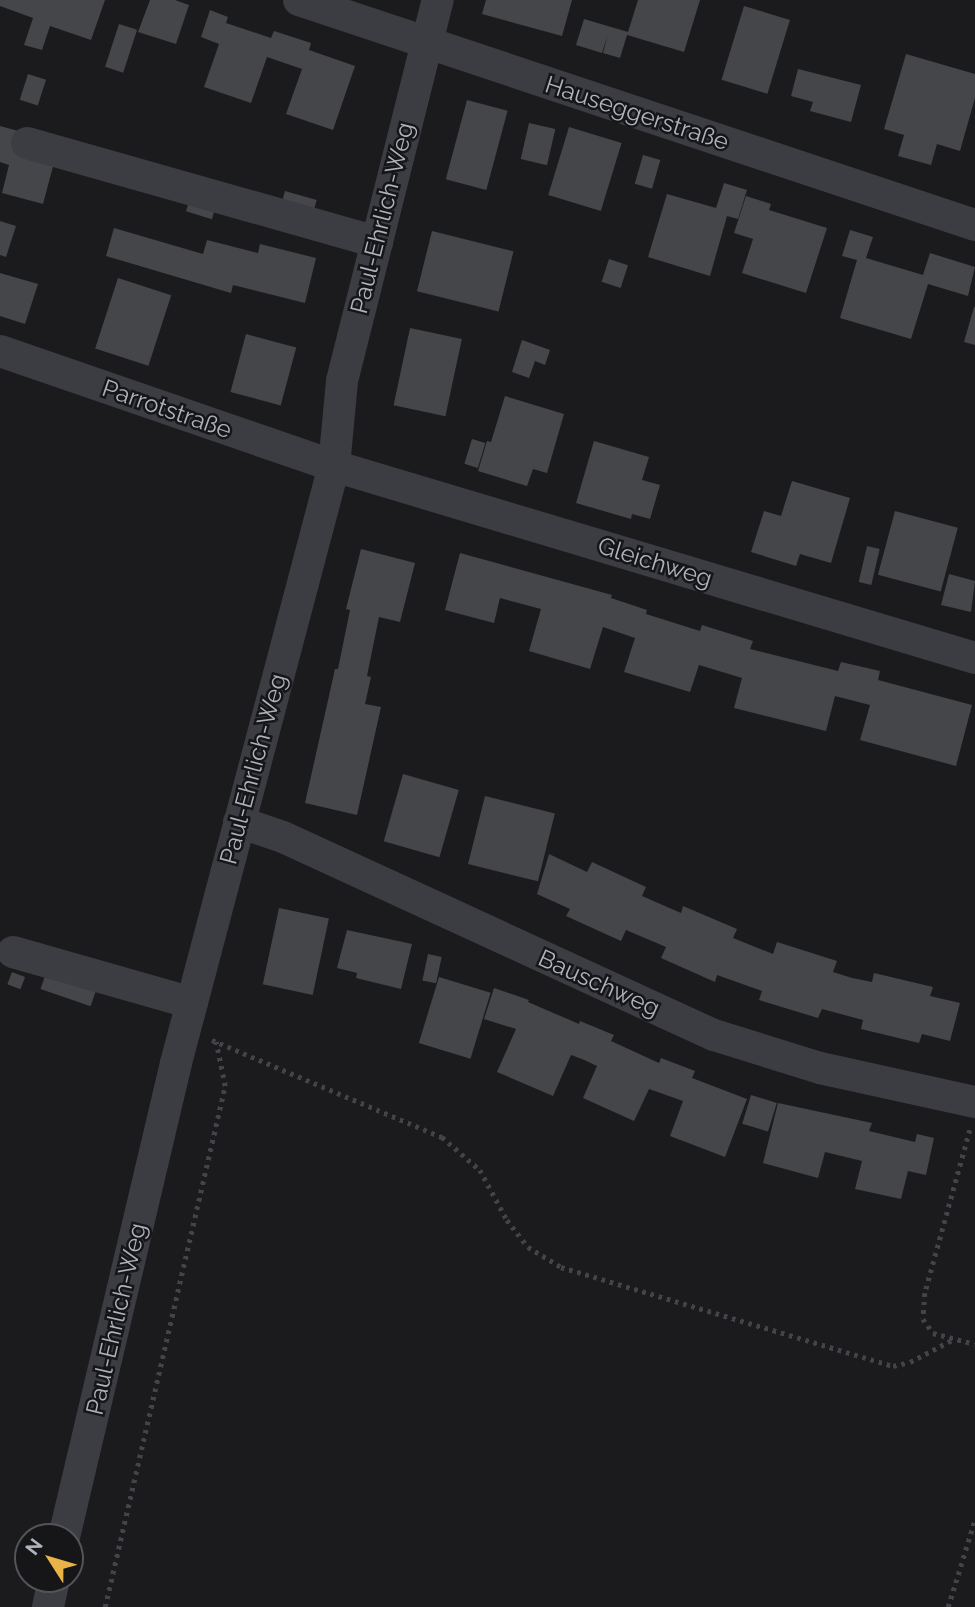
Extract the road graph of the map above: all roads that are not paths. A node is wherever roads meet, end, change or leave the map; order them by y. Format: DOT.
graph roads {
  1 [pos="299,0"];
  2 [pos="438,0"];
  3 [pos="425,43"];
  4 [pos="27,143"];
  5 [pos="975,225"];
  6 [pos="377,242"];
  7 [pos="0,351"];
  8 [pos="334,466"];
  9 [pos="975,658"];
  10 [pos="239,822"];
  11 [pos="13,952"];
  12 [pos="188,1017"];
  13 [pos="973,1113"];
  14 [pos="67,1523"];
  1 -- 3 [label="street, Hauseggerstraße"];
  2 -- 3 [label="street, Paul-Ehrlich-Weg"];
  3 -- 5 [label="street, Hauseggerstraße"];
  3 -- 6 [label="street, Paul-Ehrlich-Weg"];
  4 -- 6 [label="street"];
  6 -- 8 [label="street, Paul-Ehrlich-Weg"];
  7 -- 8 [label="street, Parrotstraße"];
  8 -- 9 [label="street, Gleichweg"];
  8 -- 10 [label="street, Paul-Ehrlich-Weg"];
  10 -- 12 [label="street, Paul-Ehrlich-Weg"];
  10 -- 13 [label="street, Bauschweg"];
  11 -- 12 [label="street"];
  12 -- 14 [label="street, Paul-Ehrlich-Weg"];
}
